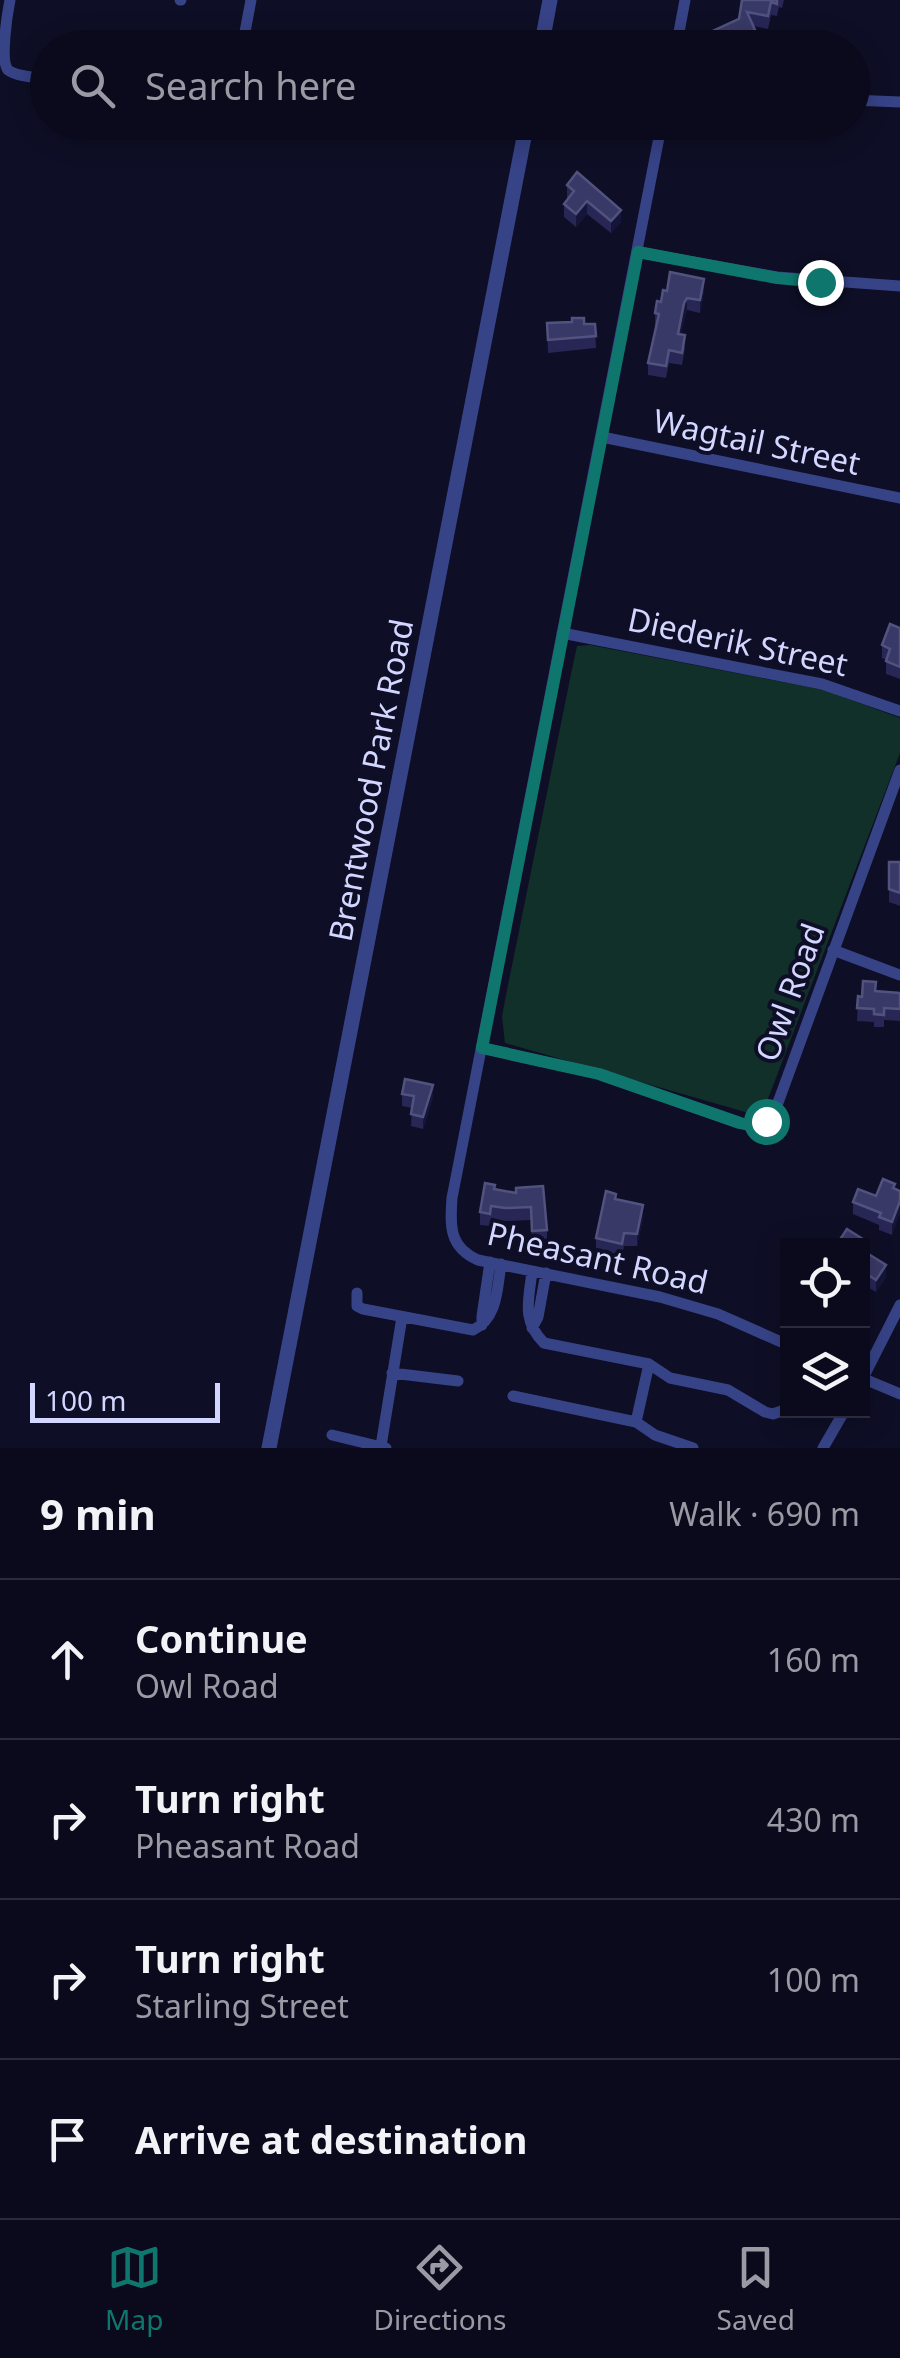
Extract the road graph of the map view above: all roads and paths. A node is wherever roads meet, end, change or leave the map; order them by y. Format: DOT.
graph roads {
  1 [pos="10,0"];
  2 [pos="252,0"];
  3 [pos="550,0"];
  4 [pos="686,0"];
  5 [pos="246,30"];
  6 [pos="544,30"];
  7 [pos="680,30"];
  8 [pos="30,76"];
  9 [pos="870,101"];
  10 [pos="900,102"];
  11 [pos="523,140"];
  12 [pos="659,140"];
  13 [pos="638,252"];
  14 [pos="900,286"];
  15 [pos="602,437"];
  16 [pos="900,498"];
  17 [pos="562,633"];
  18 [pos="900,711"];
  19 [pos="900,770"];
  20 [pos="833,950"];
  21 [pos="900,975"];
  22 [pos="482,1048"];
  23 [pos="495,1263"];
  24 [pos="532,1271"];
  25 [pos="546,1273"];
  26 [pos="357,1293"];
  27 [pos="900,1305"];
  28 [pos="402,1317"];
  29 [pos="532,1328"];
  30 [pos="780,1341"];
  31 [pos="649,1364"];
  32 [pos="870,1365"];
  33 [pos="392,1374"];
  34 [pos="458,1381"];
  35 [pos="870,1382"];
  36 [pos="900,1394"];
  37 [pos="513,1396"];
  38 [pos="780,1412"];
  39 [pos="840,1418"];
  40 [pos="636,1422"];
  41 [pos="332,1435"];
  42 [pos="384,1447"];
  43 [pos="269,1448"];
  44 [pos="694,1448"];
  45 [pos="823,1448"];
  1 -- 8 [label="street"];
  2 -- 5 [label="street"];
  3 -- 6 [label="street"];
  4 -- 7 [label="street"];
  9 -- 10 [label="street"];
  11 -- 43 [label="street, Brentwood Park Road"];
  12 -- 13 [label="street, Pheasant Road"];
  13 -- 14 [label="street"];
  13 -- 15 [label="street, Pheasant Road"];
  15 -- 16 [label="street, Wagtail Street"];
  15 -- 17 [label="street, Pheasant Road"];
  17 -- 18 [label="street, Diederik Street"];
  17 -- 22 [label="street, Pheasant Road"];
  19 -- 20 [label="street, Owl Road"];
  20 -- 21 [label="street"];
  20 -- 22 [label="street, Owl Road"];
  22 -- 23 [label="street, Pheasant Road"];
  23 -- 24 [label="street, Pheasant Road"];
  23 -- 28 [label="street"];
  24 -- 25 [label="street, Pheasant Road"];
  24 -- 29 [label="street"];
  25 -- 29 [label="street"];
  25 -- 30 [label="street, Pheasant Road"];
  26 -- 28 [label="street"];
  27 -- 32 [label="street"];
  28 -- 33 [label="street"];
  29 -- 31 [label="street"];
  31 -- 38 [label="street"];
  31 -- 40 [label="street"];
  33 -- 34 [label="street"];
  33 -- 42 [label="street"];
  35 -- 36 [label="street"];
  37 -- 40 [label="street"];
  39 -- 45 [label="street"];
  40 -- 44 [label="street"];
  41 -- 42 [label="street"];
}
